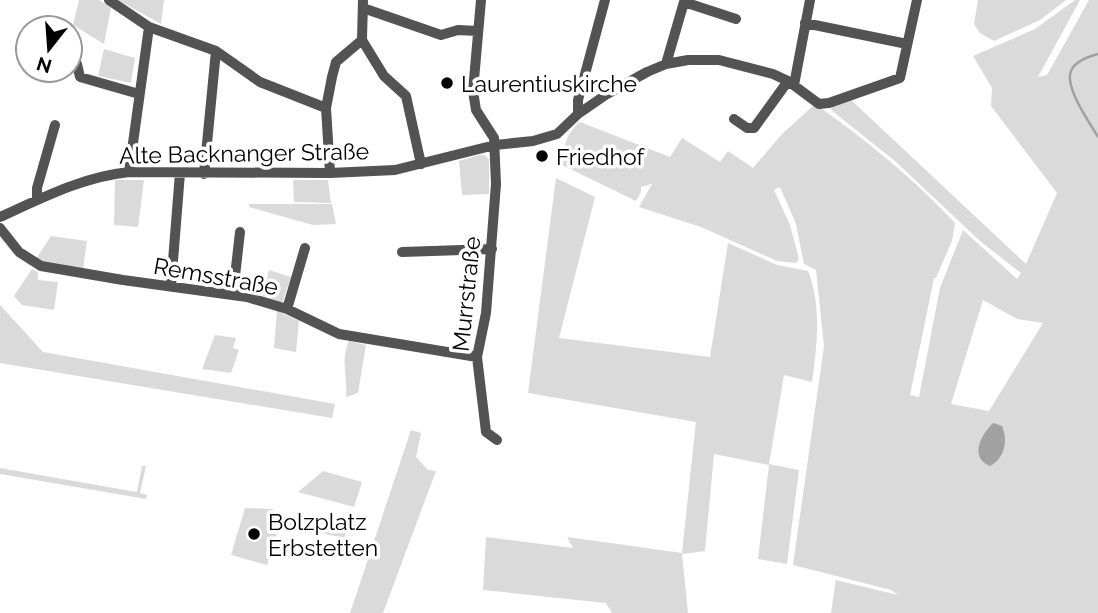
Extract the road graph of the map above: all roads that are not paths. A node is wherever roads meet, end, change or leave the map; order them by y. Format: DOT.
graph roads {
  1 [pos="109,0"];
  2 [pos="481,0"];
  3 [pos="605,0"];
  4 [pos="810,0"];
  5 [pos="917,0"];
  6 [pos="363,4"];
  7 [pos="736,19"];
  8 [pos="805,23"];
  9 [pos="149,27"];
  10 [pos="477,31"];
  11 [pos="362,40"];
  12 [pos="907,44"];
  13 [pos="216,51"];
  14 [pos="666,64"];
  15 [pos="84,78"];
  16 [pos="791,83"];
  17 [pos="139,94"];
  18 [pos="326,108"];
  19 [pos="578,114"];
  20 [pos="734,119"];
  21 [pos="55,125"];
  22 [pos="495,145"];
  23 [pos="422,164"];
  24 [pos="129,173"];
  25 [pos="180,173"];
  26 [pos="330,173"];
  27 [pos="204,174"];
  28 [pos="37,200"];
  29 [pos="0,217"];
  30 [pos="0,228"];
  31 [pos="240,232"];
  32 [pos="305,248"];
  33 [pos="492,249"];
  34 [pos="402,253"];
  35 [pos="171,286"];
  36 [pos="233,294"];
  37 [pos="286,309"];
  38 [pos="477,357"];
  39 [pos="497,440"];
  1 -- 9 [label="street"];
  2 -- 10 [label="street"];
  3 -- 19 [label="street"];
  4 -- 8 [label="street"];
  5 -- 12 [label="street"];
  6 -- 10 [label="street"];
  6 -- 11 [label="street"];
  7 -- 14 [label="street"];
  8 -- 12 [label="street"];
  8 -- 16 [label="street"];
  9 -- 13 [label="street"];
  9 -- 17 [label="street"];
  10 -- 22 [label="street"];
  11 -- 18 [label="street"];
  11 -- 23 [label="street"];
  12 -- 16 [label="street"];
  13 -- 18 [label="street"];
  13 -- 27 [label="street"];
  14 -- 16 [label="street"];
  14 -- 19 [label="street"];
  15 -- 17 [label="street"];
  16 -- 20 [label="street"];
  17 -- 24 [label="street"];
  18 -- 26 [label="street"];
  19 -- 22 [label="street, Alte Backnanger Straße"];
  21 -- 28 [label="street"];
  22 -- 23 [label="street, Alte Backnanger Straße"];
  22 -- 33 [label="street, Murrstraße"];
  23 -- 26 [label="street, Alte Backnanger Straße"];
  24 -- 25 [label="street, Alte Backnanger Straße"];
  24 -- 28 [label="street, Alte Backnanger Straße"];
  25 -- 27 [label="street, Alte Backnanger Straße"];
  25 -- 35 [label="street"];
  26 -- 27 [label="street, Alte Backnanger Straße"];
  28 -- 29 [label="street, Alte Backnanger Straße"];
  30 -- 35 [label="street, Remsstraße"];
  31 -- 36 [label="street"];
  32 -- 37 [label="street"];
  33 -- 34 [label="street"];
  33 -- 38 [label="street, Murrstraße"];
  35 -- 36 [label="street, Remsstraße"];
  36 -- 37 [label="street, Remsstraße"];
  37 -- 38 [label="street, Remsstraße"];
  38 -- 39 [label="street, Murrstraße"];
}
